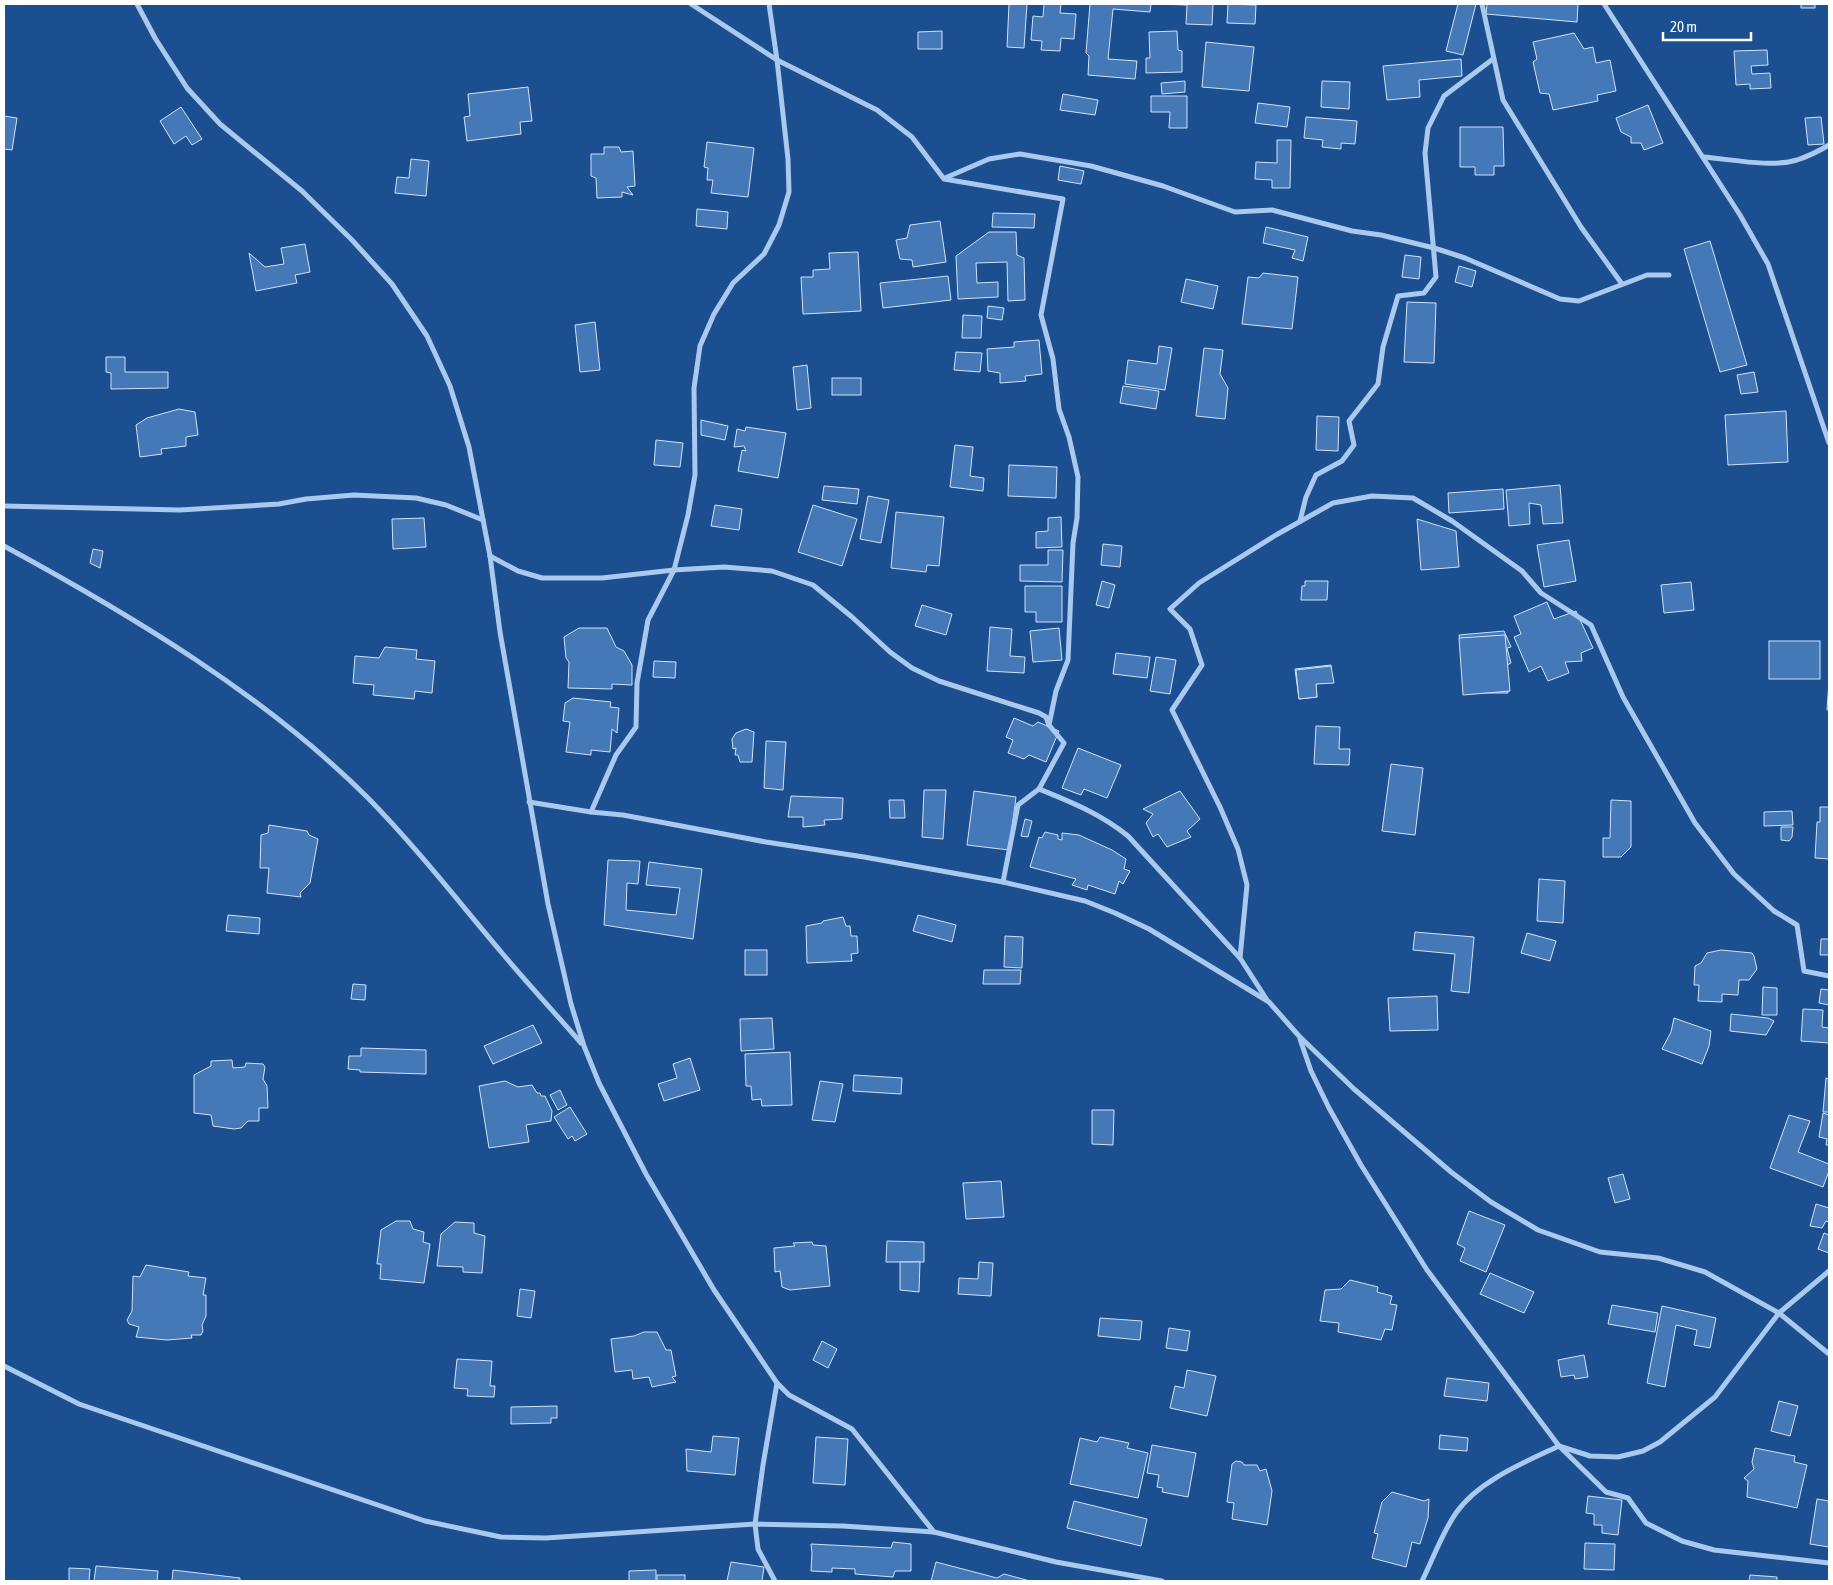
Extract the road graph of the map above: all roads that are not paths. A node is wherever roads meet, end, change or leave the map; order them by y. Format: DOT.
graph roads {
  1 [pos="137,4"];
  2 [pos="692,4"];
  3 [pos="768,4"];
  4 [pos="1482,4"];
  5 [pos="1604,4"];
  6 [pos="1493,59"];
  7 [pos="777,60"];
  8 [pos="1829,145"];
  9 [pos="1703,157"];
  10 [pos="944,179"];
  11 [pos="1434,248"];
  12 [pos="1669,275"];
  13 [pos="1622,284"];
  14 [pos="1829,442"];
  15 [pos="4,506"];
  16 [pos="483,520"];
  17 [pos="1300,521"];
  18 [pos="4,546"];
  19 [pos="490,556"];
  20 [pos="674,570"];
  21 [pos="1049,725"];
  22 [pos="1039,788"];
  23 [pos="529,802"];
  24 [pos="591,812"];
  25 [pos="1003,882"];
  26 [pos="1240,958"];
  27 [pos="1829,976"];
  28 [pos="1269,1002"];
  29 [pos="1299,1036"];
  30 [pos="584,1046"];
  31 [pos="1829,1271"];
  32 [pos="1779,1313"];
  33 [pos="1829,1354"];
  34 [pos="4,1366"];
  35 [pos="777,1383"];
  36 [pos="1559,1446"];
  37 [pos="756,1524"];
  38 [pos="934,1532"];
  39 [pos="1829,1563"];
  40 [pos="776,1581"];
  41 [pos="1162,1581"];
  42 [pos="1422,1581"];
  1 -- 16 [label="street"];
  2 -- 7 [label="street"];
  3 -- 7 [label="street"];
  4 -- 6 [label="street"];
  5 -- 9 [label="street"];
  6 -- 11 [label="street"];
  6 -- 13 [label="street"];
  7 -- 10 [label="street"];
  7 -- 20 [label="street"];
  8 -- 9 [label="street"];
  9 -- 14 [label="street"];
  10 -- 11 [label="street"];
  10 -- 21 [label="street"];
  11 -- 13 [label="street"];
  11 -- 17 [label="street"];
  12 -- 13 [label="street"];
  15 -- 16 [label="street"];
  16 -- 19 [label="street"];
  17 -- 26 [label="street"];
  17 -- 27 [label="street"];
  18 -- 30 [label="street"];
  19 -- 20 [label="street"];
  19 -- 23 [label="street"];
  20 -- 21 [label="street"];
  20 -- 24 [label="street"];
  21 -- 22 [label="street"];
  22 -- 25 [label="street"];
  22 -- 26 [label="street"];
  23 -- 24 [label="street"];
  23 -- 30 [label="street"];
  24 -- 25 [label="street"];
  25 -- 28 [label="street"];
  26 -- 28 [label="street"];
  28 -- 29 [label="street"];
  29 -- 32 [label="street"];
  29 -- 36 [label="street"];
  30 -- 35 [label="street"];
  31 -- 32 [label="street"];
  32 -- 33 [label="street"];
  32 -- 36 [label="street"];
  34 -- 37 [label="street"];
  35 -- 37 [label="street"];
  35 -- 38 [label="street"];
  36 -- 39 [label="street"];
  36 -- 42 [label="street"];
  37 -- 38 [label="street"];
  37 -- 40 [label="street"];
  38 -- 41 [label="street"];
}
